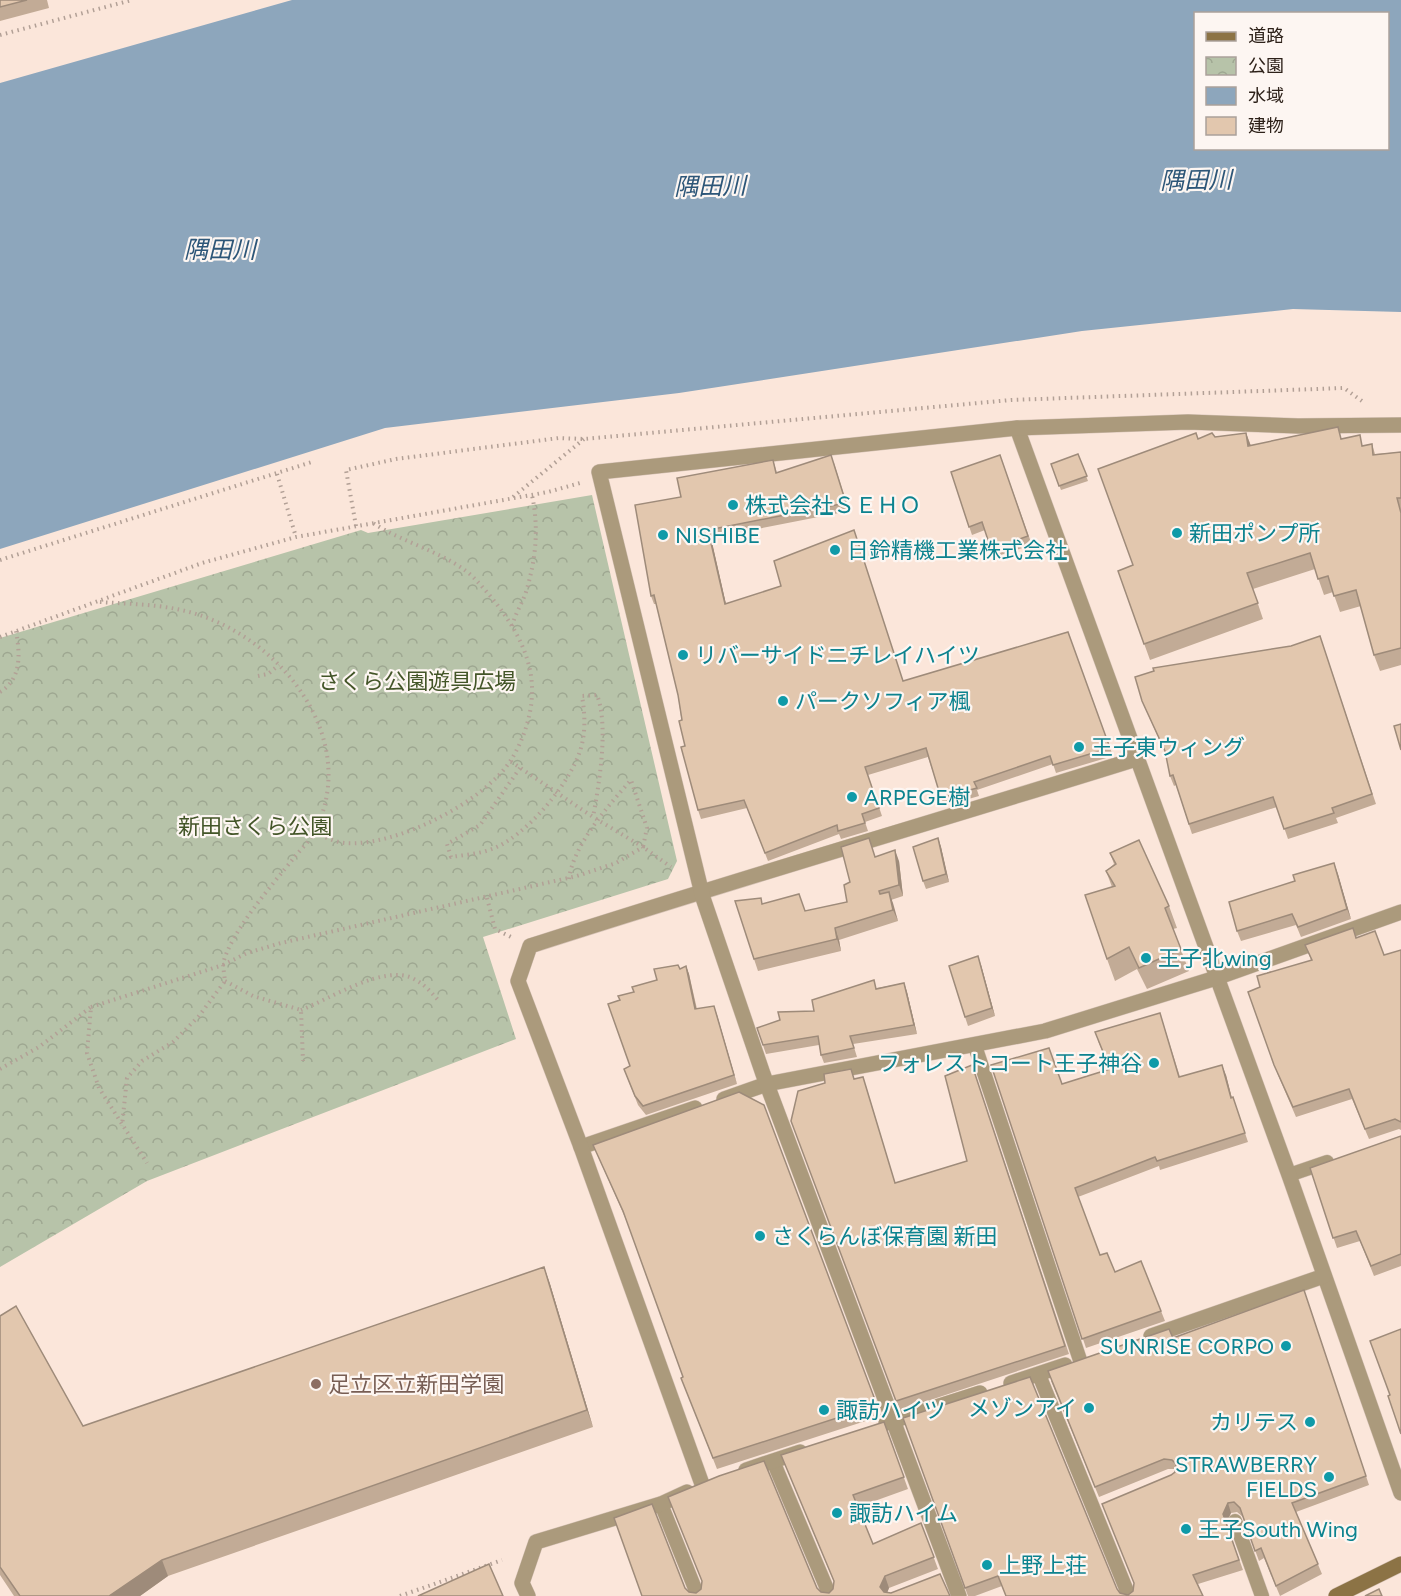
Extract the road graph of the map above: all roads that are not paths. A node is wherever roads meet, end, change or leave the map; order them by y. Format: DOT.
graph roads {
  1 [pos="1401,425"];
  2 [pos="1017,428"];
  3 [pos="1136,759"];
  4 [pos="701,890"];
  5 [pos="1401,912"];
  6 [pos="1216,978"];
  7 [pos="975,1046"];
  8 [pos="767,1084"];
  9 [pos="581,1147"];
  10 [pos="1345,1156"];
  11 [pos="1289,1175"];
  12 [pos="1324,1276"];
  13 [pos="1135,1341"];
  14 [pos="1085,1358"];
  15 [pos="1038,1375"];
  16 [pos="894,1421"];
  17 [pos="872,1428"];
  18 [pos="817,1446"];
  19 [pos="773,1461"];
  20 [pos="733,1474"];
  21 [pos="1401,1493"];
  22 [pos="662,1504"];
  23 [pos="1235,1521"];
  24 [pos="1401,1564"];
  25 [pos="528,1596"];
  26 [pos="698,1596"];
  27 [pos="830,1596"];
  28 [pos="959,1596"];
  29 [pos="1129,1596"];
  30 [pos="1262,1596"];
  31 [pos="1336,1596"];
  1 -- 2 [label="street"];
  2 -- 3 [label="street"];
  2 -- 4 [label="street"];
  3 -- 4 [label="street"];
  3 -- 6 [label="street"];
  4 -- 8 [label="street"];
  4 -- 9 [label="street"];
  5 -- 6 [label="street"];
  6 -- 7 [label="street"];
  6 -- 11 [label="street"];
  7 -- 8 [label="street"];
  7 -- 14 [label="lane"];
  8 -- 9 [label="street"];
  8 -- 16 [label="street"];
  9 -- 22 [label="street"];
  10 -- 11 [label="lane"];
  11 -- 12 [label="street"];
  12 -- 13 [label="street"];
  12 -- 21 [label="street"];
  14 -- 15 [label="street"];
  15 -- 16 [label="street"];
  15 -- 29 [label="lane"];
  16 -- 17 [label="street"];
  16 -- 28 [label="street"];
  18 -- 19 [label="street"];
  19 -- 20 [label="street"];
  19 -- 27 [label="lane"];
  22 -- 25 [label="street"];
  22 -- 26 [label="lane"];
  23 -- 30 [label="lane"];
  24 -- 31 [label="street"];
}
